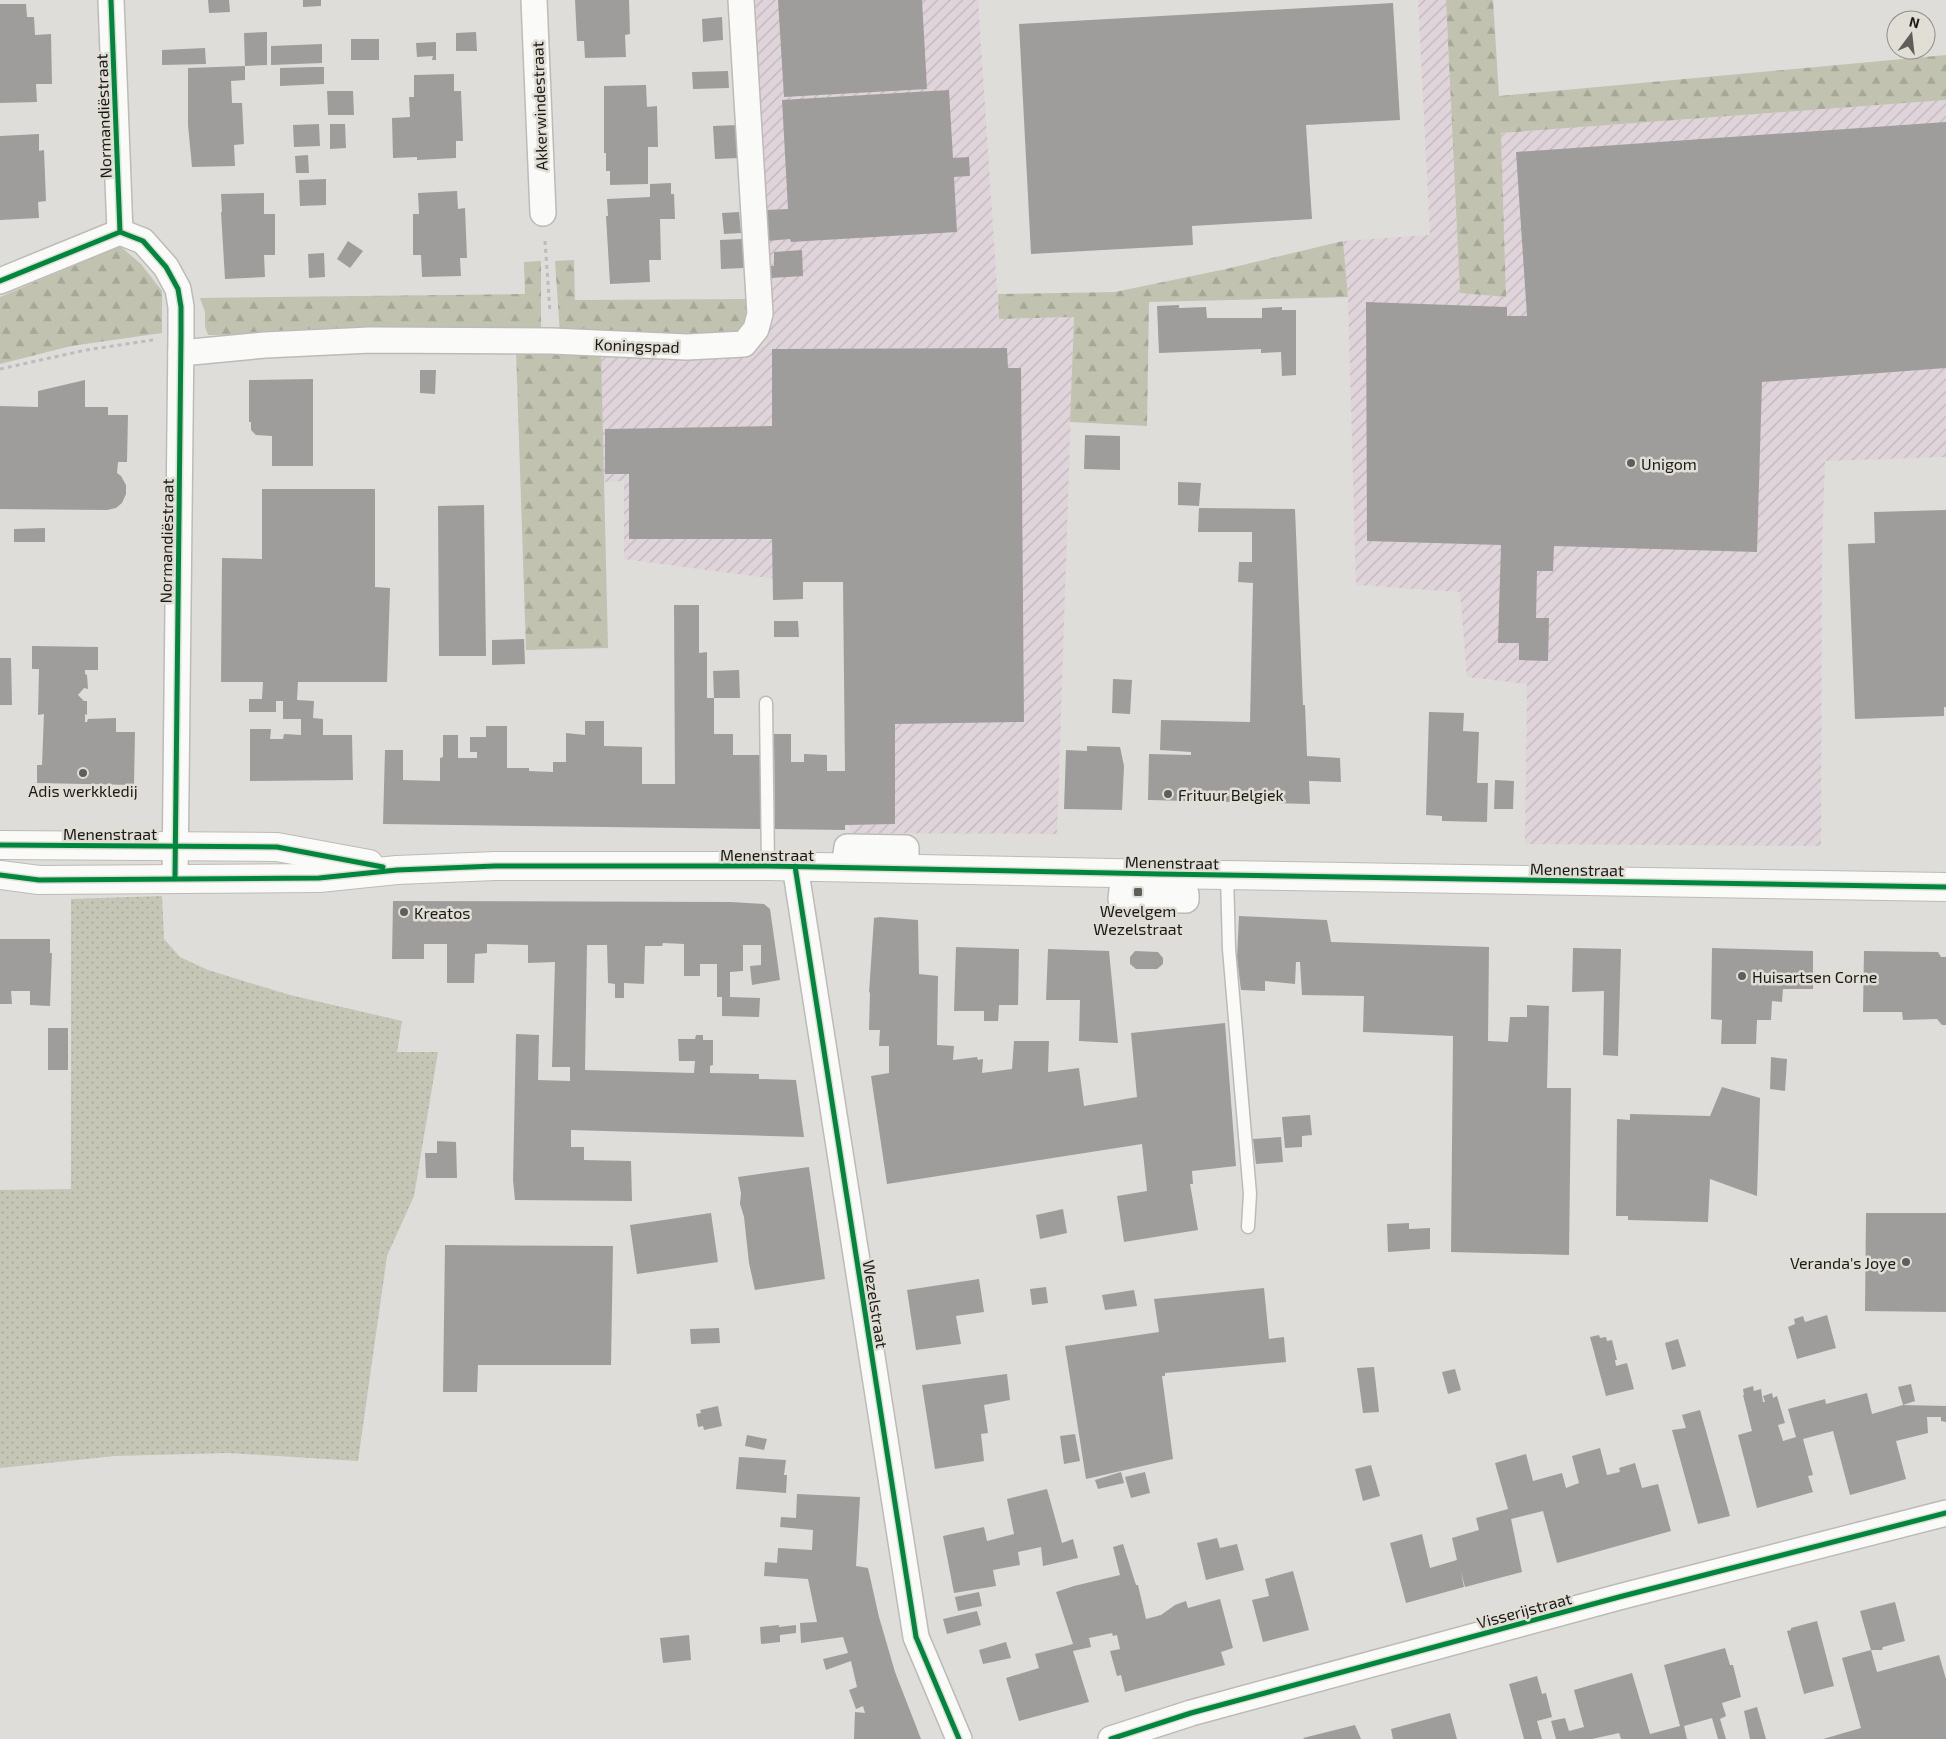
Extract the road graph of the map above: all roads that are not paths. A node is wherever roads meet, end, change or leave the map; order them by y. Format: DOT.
graph roads {
  1 [pos="111,0"];
  2 [pos="534,0"];
  3 [pos="742,0"];
  4 [pos="544,213"];
  5 [pos="120,232"];
  6 [pos="0,280"];
  7 [pos="181,344"];
  8 [pos="766,703"];
  9 [pos="0,845"];
  10 [pos="175,846"];
  11 [pos="768,866"];
  12 [pos="795,866"];
  13 [pos="397,870"];
  14 [pos="0,875"];
  15 [pos="1227,875"];
  16 [pos="175,878"];
  17 [pos="1946,887"];
  18 [pos="1248,1227"];
  19 [pos="1946,1513"];
  20 [pos="959,1739"];
  21 [pos="1111,1739"];
  1 -- 5 [label="street, Normandiëstraat"];
  2 -- 4 [label="street, Akkerwindestraat"];
  3 -- 7 [label="street, Koningspad"];
  5 -- 6 [label="street"];
  5 -- 7 [label="street, Normandiëstraat"];
  7 -- 10 [label="street, Normandiëstraat"];
  8 -- 11 [label="lane"];
  9 -- 10 [label="main road, Menenstraat"];
  10 -- 13 [label="main road, Menenstraat"];
  10 -- 16 [label="street, Normandiëstraat"];
  11 -- 12 [label="main road, Menenstraat"];
  11 -- 13 [label="main road, Menenstraat"];
  12 -- 15 [label="main road, Menenstraat"];
  12 -- 20 [label="street, Wezelstraat"];
  13 -- 16 [label="main road, Menenstraat"];
  14 -- 16 [label="main road, Menenstraat"];
  15 -- 17 [label="main road, Menenstraat"];
  15 -- 18 [label="lane"];
  19 -- 21 [label="street, Visserijstraat"];
}
